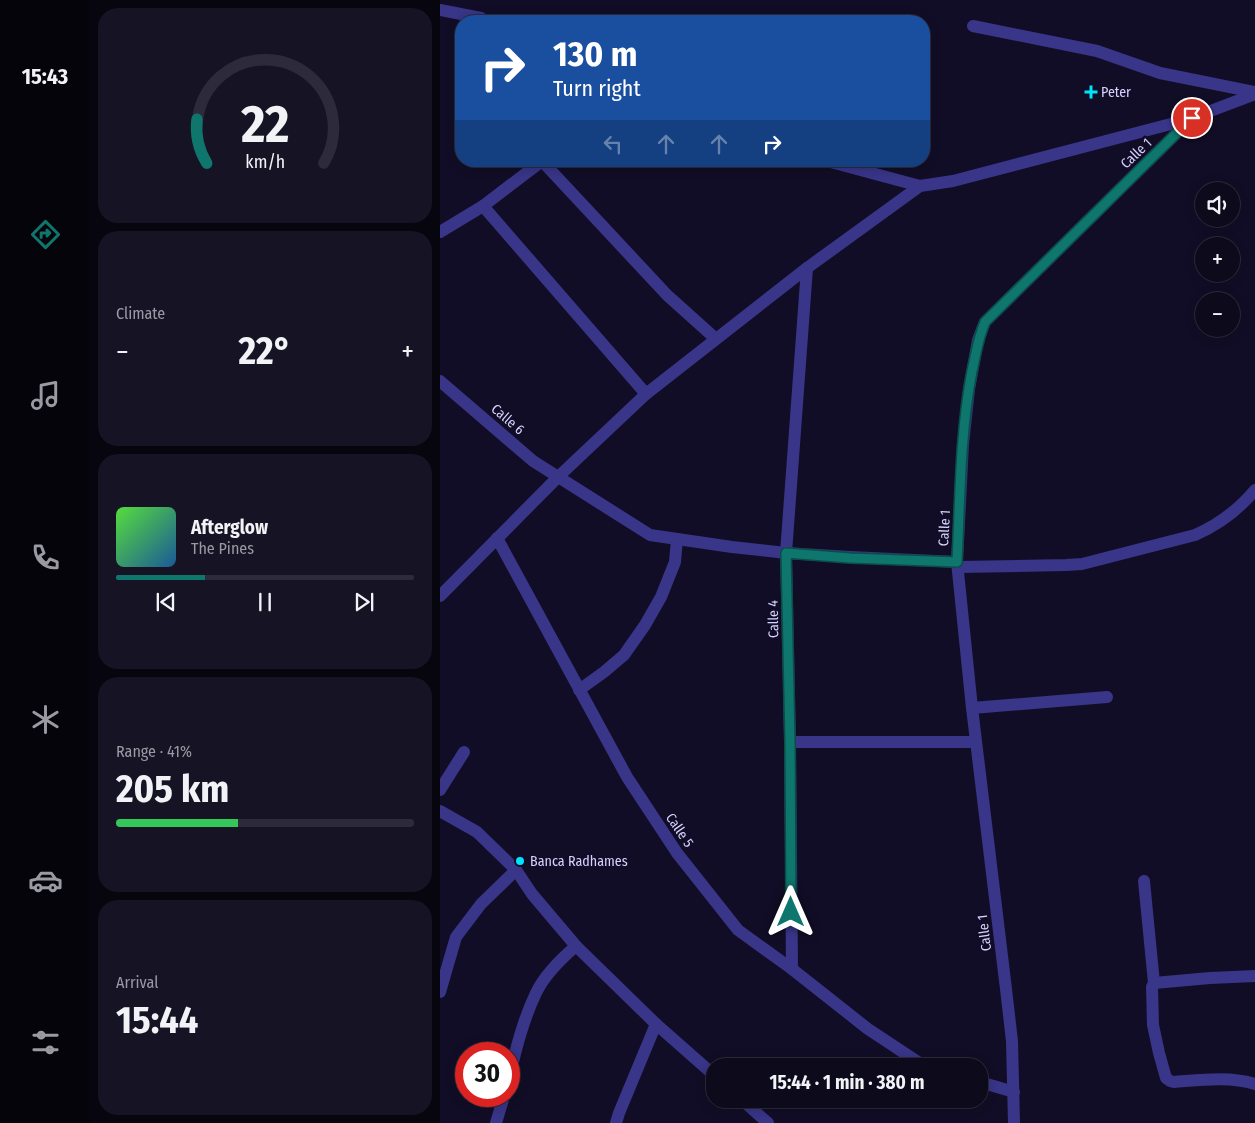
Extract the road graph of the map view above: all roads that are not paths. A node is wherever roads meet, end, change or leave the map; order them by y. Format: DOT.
graph roads {
  1 [pos="448,7"];
  2 [pos="471,15"];
  3 [pos="973,26"];
  4 [pos="1255,93"];
  5 [pos="1192,118"];
  6 [pos="534,167"];
  7 [pos="548,167"];
  8 [pos="849,167"];
  9 [pos="920,186"];
  10 [pos="483,206"];
  11 [pos="440,232"];
  12 [pos="807,268"];
  13 [pos="716,339"];
  14 [pos="440,381"];
  15 [pos="646,394"];
  16 [pos="558,477"];
  17 [pos="1255,490"];
  18 [pos="496,538"];
  19 [pos="677,539"];
  20 [pos="786,553"];
  21 [pos="957,564"];
  22 [pos="440,596"];
  23 [pos="579,690"];
  24 [pos="1107,698"];
  25 [pos="972,708"];
  26 [pos="790,742"];
  27 [pos="976,742"];
  28 [pos="464,752"];
  29 [pos="440,790"];
  30 [pos="440,811"];
  31 [pos="516,870"];
  32 [pos="1144,881"];
  33 [pos="576,946"];
  34 [pos="792,969"];
  35 [pos="1255,976"];
  36 [pos="1154,983"];
  37 [pos="440,992"];
  38 [pos="656,1024"];
  39 [pos="518,1042"];
  40 [pos="912,1058"];
  41 [pos="706,1068"];
  42 [pos="988,1084"];
  43 [pos="1255,1084"];
  44 [pos="1014,1092"];
  45 [pos="501,1107"];
  46 [pos="751,1108"];
  47 [pos="496,1123"];
  48 [pos="616,1123"];
  49 [pos="768,1123"];
  50 [pos="1014,1123"];
  1 -- 2 [label="street"];
  3 -- 4 [label="street"];
  4 -- 5 [label="street, Calle 1"];
  5 -- 9 [label="street"];
  5 -- 21 [label="street, Calle 1"];
  6 -- 10 [label="street"];
  7 -- 13 [label="street"];
  8 -- 9 [label="street"];
  9 -- 12 [label="street"];
  10 -- 11 [label="street"];
  10 -- 15 [label="street"];
  12 -- 13 [label="street"];
  12 -- 20 [label="street, Calle 4"];
  13 -- 15 [label="street"];
  14 -- 16 [label="street, Calle 6"];
  15 -- 16 [label="street"];
  16 -- 18 [label="street"];
  16 -- 19 [label="street, Calle 6"];
  17 -- 21 [label="street, Calle 6"];
  18 -- 22 [label="street"];
  18 -- 23 [label="street, Calle 5"];
  19 -- 20 [label="street, Calle 6"];
  19 -- 23 [label="street"];
  20 -- 21 [label="street, Calle 6"];
  20 -- 26 [label="street, Calle 4"];
  21 -- 25 [label="street, Calle 1"];
  23 -- 34 [label="street, Calle 5"];
  24 -- 25 [label="street"];
  25 -- 27 [label="street, Calle 1"];
  26 -- 27 [label="street"];
  26 -- 34 [label="street, Calle 4"];
  27 -- 44 [label="street, Calle 1"];
  28 -- 29 [label="street"];
  30 -- 31 [label="street"];
  31 -- 33 [label="street"];
  31 -- 37 [label="street"];
  32 -- 36 [label="street"];
  33 -- 38 [label="street"];
  33 -- 39 [label="street"];
  34 -- 40 [label="street, Calle 5"];
  35 -- 36 [label="street"];
  36 -- 43 [label="street"];
  38 -- 41 [label="street"];
  38 -- 48 [label="street"];
  42 -- 44 [label="street"];
  44 -- 50 [label="street, Calle 1"];
  45 -- 47 [label="street"];
  46 -- 49 [label="street"];
}
